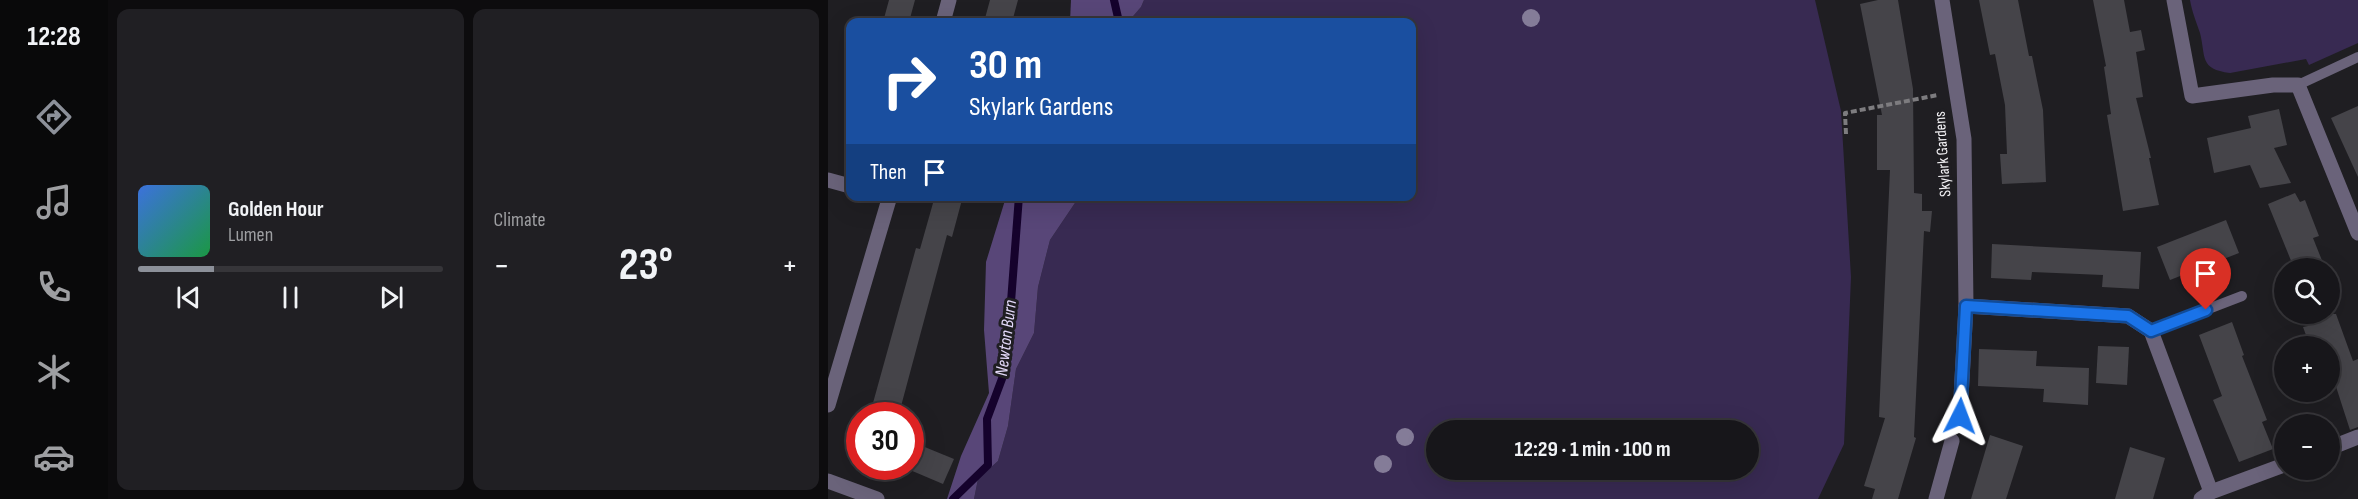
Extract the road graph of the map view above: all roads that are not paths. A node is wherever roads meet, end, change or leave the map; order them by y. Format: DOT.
graph roads {
  1 [pos="949,0"];
  2 [pos="1942,0"];
  3 [pos="2174,0"];
  4 [pos="944,18"];
  5 [pos="2358,57"];
  6 [pos="2298,85"];
  7 [pos="828,180"];
  8 [pos="846,185"];
  9 [pos="889,201"];
  10 [pos="2358,234"];
  11 [pos="2242,296"];
  12 [pos="1966,306"];
  13 [pos="2151,331"];
  14 [pos="828,405"];
  15 [pos="1960,416"];
  16 [pos="2358,437"];
  17 [pos="1952,441"];
  18 [pos="2340,444"];
  19 [pos="2274,469"];
  20 [pos="828,481"];
  21 [pos="2206,496"];
  22 [pos="877,499"];
  23 [pos="1936,499"];
  1 -- 4 [label="street"];
  2 -- 12 [label="street, Skylark Gardens"];
  3 -- 6 [label="street"];
  5 -- 6 [label="lane"];
  6 -- 10 [label="street"];
  7 -- 8 [label="street"];
  9 -- 14 [label="street"];
  11 -- 13 [label="lane"];
  12 -- 13 [label="street"];
  12 -- 15 [label="street, Skylark Gardens"];
  13 -- 21 [label="street"];
  16 -- 18 [label="street"];
  17 -- 23 [label="street"];
  19 -- 21 [label="street"];
  20 -- 22 [label="street"];
}
